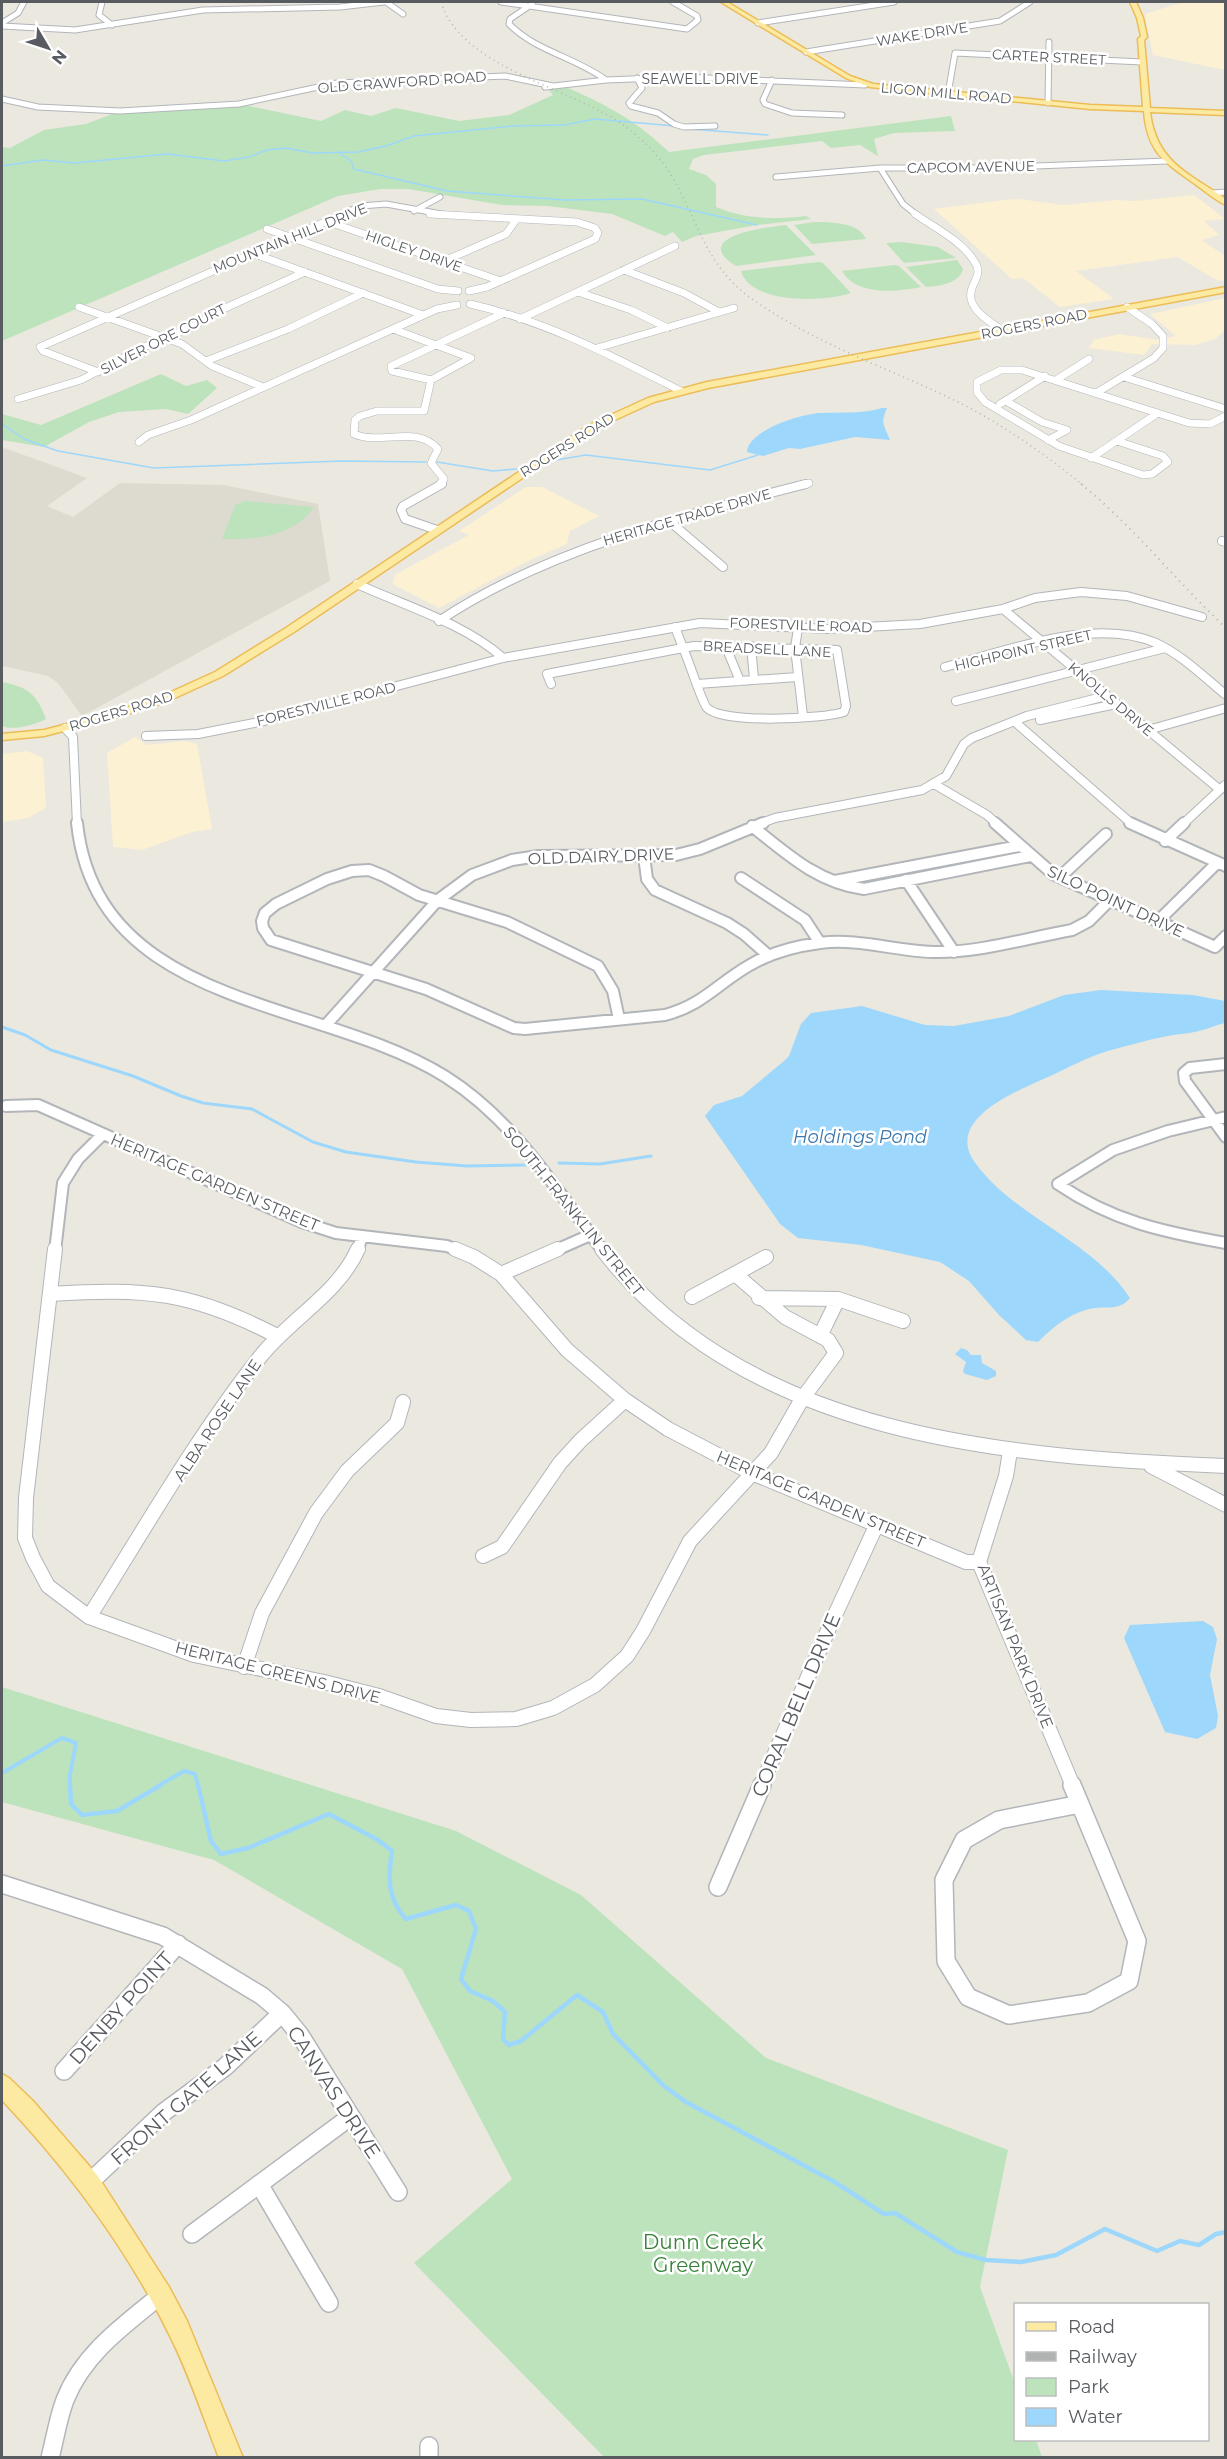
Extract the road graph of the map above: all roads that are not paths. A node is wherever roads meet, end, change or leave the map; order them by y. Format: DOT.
graph roads {
  1 [pos="24,2"];
  2 [pos="102,2"];
  3 [pos="215,2"];
  4 [pos="385,2"];
  5 [pos="501,2"];
  6 [pos="538,2"];
  7 [pos="673,2"];
  8 [pos="723,2"];
  9 [pos="894,2"];
  10 [pos="1030,2"];
  11 [pos="1131,3"];
  12 [pos="529,6"];
  13 [pos="217,9"];
  14 [pos="403,14"];
  15 [pos="758,22"];
  16 [pos="2,25"];
  17 [pos="112,25"];
  18 [pos="1141,39"];
  19 [pos="1048,42"];
  20 [pos="806,52"];
  21 [pos="1050,57"];
  22 [pos="1142,62"];
  23 [pos="637,78"];
  24 [pos="606,80"];
  25 [pos="772,80"];
  26 [pos="865,85"];
  27 [pos="552,86"];
  28 [pos="535,87"];
  29 [pos="948,94"];
  30 [pos="2,99"];
  31 [pos="1048,103"];
  32 [pos="1152,111"];
  33 [pos="842,115"];
  34 [pos="1226,115"];
  35 [pos="715,126"];
  36 [pos="1167,161"];
  37 [pos="880,168"];
  38 [pos="777,177"];
  39 [pos="1226,192"];
  40 [pos="1212,194"];
  41 [pos="440,197"];
  42 [pos="1226,203"];
  43 [pos="414,211"];
  44 [pos="516,220"];
  45 [pos="327,221"];
  46 [pos="267,229"];
  47 [pos="288,237"];
  48 [pos="675,246"];
  49 [pos="252,253"];
  50 [pos="444,261"];
  51 [pos="624,270"];
  52 [pos="305,272"];
  53 [pos="501,281"];
  54 [pos="488,287"];
  55 [pos="438,289"];
  56 [pos="1226,289"];
  57 [pos="458,291"];
  58 [pos="469,291"];
  59 [pos="578,292"];
  60 [pos="363,293"];
  61 [pos="479,297"];
  62 [pos="447,299"];
  63 [pos="470,304"];
  64 [pos="457,305"];
  65 [pos="79,306"];
  66 [pos="488,307"];
  67 [pos="1127,307"];
  68 [pos="734,308"];
  69 [pos="437,309"];
  70 [pos="720,312"];
  71 [pos="504,313"];
  72 [pos="423,315"];
  73 [pos="106,316"];
  74 [pos="520,319"];
  75 [pos="668,328"];
  76 [pos="393,329"];
  77 [pos="1003,330"];
  78 [pos="166,338"];
  79 [pos="434,344"];
  80 [pos="597,348"];
  81 [pos="1089,359"];
  82 [pos="206,361"];
  83 [pos="98,372"];
  84 [pos="1046,376"];
  85 [pos="1122,378"];
  86 [pos="431,380"];
  87 [pos="1056,380"];
  88 [pos="263,387"];
  89 [pos="681,392"];
  90 [pos="1099,393"];
  91 [pos="18,399"];
  92 [pos="1006,400"];
  93 [pos="994,408"];
  94 [pos="1226,410"];
  95 [pos="1158,412"];
  96 [pos="1226,416"];
  97 [pos="1048,440"];
  98 [pos="1117,441"];
  99 [pos="139,442"];
  100 [pos="1091,459"];
  101 [pos="809,483"];
  102 [pos="668,520"];
  103 [pos="438,530"];
  104 [pos="723,567"];
  105 [pos="357,584"];
  106 [pos="1003,609"];
  107 [pos="1202,617"];
  108 [pos="439,621"];
  109 [pos="675,627"];
  110 [pos="798,628"];
  111 [pos="1043,644"];
  112 [pos="752,646"];
  113 [pos="683,648"];
  114 [pos="795,648"];
  115 [pos="1165,648"];
  116 [pos="728,652"];
  117 [pos="503,658"];
  118 [pos="540,665"];
  119 [pos="945,667"];
  120 [pos="1076,670"];
  121 [pos="547,674"];
  122 [pos="797,678"];
  123 [pos="754,679"];
  124 [pos="740,681"];
  125 [pos="551,684"];
  126 [pos="697,684"];
  127 [pos="1226,695"];
  128 [pos="1106,696"];
  129 [pos="956,700"];
  130 [pos="1116,704"];
  131 [pos="1226,708"];
  132 [pos="803,716"];
  133 [pos="1015,722"];
  134 [pos="65,729"];
  135 [pos="1148,730"];
  136 [pos="146,736"];
  137 [pos="2,737"];
  138 [pos="934,784"];
  139 [pos="1222,787"];
  140 [pos="752,826"];
  141 [pos="1106,834"];
  142 [pos="1165,841"];
  143 [pos="1019,846"];
  144 [pos="645,856"];
  145 [pos="1030,856"];
  146 [pos="1221,864"];
  147 [pos="1060,877"];
  148 [pos="741,878"];
  149 [pos="906,880"];
  150 [pos="828,882"];
  151 [pos="438,900"];
  152 [pos="1110,900"];
  153 [pos="1158,921"];
  154 [pos="1226,936"];
  155 [pos="820,944"];
  156 [pos="954,952"];
  157 [pos="768,956"];
  158 [pos="373,972"];
  159 [pos="620,1019"];
  160 [pos="325,1026"];
  161 [pos="1226,1064"];
  162 [pos="6,1106"];
  163 [pos="1226,1117"];
  164 [pos="1213,1119"];
  165 [pos="103,1134"];
  166 [pos="1226,1137"];
  167 [pos="590,1235"];
  168 [pos="362,1237"];
  169 [pos="1226,1243"];
  170 [pos="766,1257"];
  171 [pos="501,1274"];
  172 [pos="735,1274"];
  173 [pos="50,1294"];
  174 [pos="692,1297"];
  175 [pos="759,1298"];
  176 [pos="838,1299"];
  177 [pos="903,1321"];
  178 [pos="278,1336"];
  179 [pos="820,1336"];
  180 [pos="802,1399"];
  181 [pos="625,1400"];
  182 [pos="403,1402"];
  183 [pos="1010,1451"];
  184 [pos="1148,1464"];
  185 [pos="1226,1466"];
  186 [pos="753,1473"];
  187 [pos="1226,1505"];
  188 [pos="877,1524"];
  189 [pos="483,1556"];
  190 [pos="979,1562"];
  191 [pos="89,1617"];
  192 [pos="244,1667"];
  193 [pos="1081,1804"];
  194 [pos="2,1884"];
  195 [pos="718,1887"];
  196 [pos="178,1944"];
  197 [pos="282,2013"];
  198 [pos="64,2071"];
  199 [pos="2,2085"];
  200 [pos="350,2117"];
  201 [pos="90,2183"];
  202 [pos="259,2184"];
  203 [pos="398,2192"];
  204 [pos="192,2234"];
  205 [pos="160,2295"];
  206 [pos="329,2303"];
  207 [pos="51,2457"];
  208 [pos="231,2457"];
  1 -- 16 [label="street"];
  2 -- 17 [label="street"];
  3 -- 13 [label="street"];
  4 -- 13 [label="street"];
  4 -- 14 [label="street"];
  5 -- 12 [label="street"];
  6 -- 12 [label="street"];
  7 -- 12 [label="street"];
  8 -- 15 [label="main road, LIGON MILL ROAD"];
  9 -- 15 [label="street"];
  10 -- 20 [label="street, WAKE DRIVE"];
  11 -- 18 [label="main road"];
  11 -- 18 [label="main road"];
  12 -- 24 [label="street"];
  13 -- 17 [label="street"];
  15 -- 20 [label="main road, LIGON MILL ROAD"];
  16 -- 17 [label="street"];
  18 -- 22 [label="main road"];
  19 -- 21 [label="street"];
  20 -- 26 [label="main road, LIGON MILL ROAD"];
  21 -- 22 [label="street, CARTER STREET"];
  21 -- 29 [label="street, CARTER STREET"];
  21 -- 31 [label="street"];
  22 -- 32 [label="main road"];
  23 -- 24 [label="street, SEAWELL DRIVE"];
  23 -- 25 [label="street, SEAWELL DRIVE"];
  23 -- 35 [label="street"];
  24 -- 27 [label="street, SEAWELL DRIVE"];
  25 -- 26 [label="street, SEAWELL DRIVE"];
  25 -- 33 [label="street"];
  26 -- 29 [label="main road, LIGON MILL ROAD"];
  27 -- 28 [label="street, SEAWELL DRIVE"];
  27 -- 30 [label="street, OLD CRAWFORD ROAD"];
  29 -- 31 [label="main road, LIGON MILL ROAD"];
  31 -- 32 [label="main road, LIGON MILL ROAD"];
  32 -- 34 [label="main road, LIGON MILL ROAD"];
  32 -- 36 [label="main road"];
  36 -- 37 [label="street, CAPCOM AVENUE"];
  36 -- 40 [label="main road"];
  37 -- 38 [label="street, CAPCOM AVENUE"];
  37 -- 77 [label="street"];
  39 -- 40 [label="street"];
  40 -- 42 [label="main road"];
  41 -- 43 [label="street"];
  43 -- 44 [label="street, MOUNTAIN HILL DRIVE"];
  43 -- 45 [label="street, MOUNTAIN HILL DRIVE"];
  44 -- 50 [label="street"];
  44 -- 53 [label="street, MOUNTAIN HILL DRIVE"];
  45 -- 47 [label="street, MOUNTAIN HILL DRIVE"];
  45 -- 50 [label="street, HIGLEY DRIVE"];
  46 -- 47 [label="street"];
  47 -- 49 [label="street, MOUNTAIN HILL DRIVE"];
  47 -- 55 [label="street"];
  48 -- 51 [label="street"];
  49 -- 52 [label="street"];
  49 -- 73 [label="street, MOUNTAIN HILL DRIVE"];
  50 -- 53 [label="street, HIGLEY DRIVE"];
  51 -- 59 [label="street"];
  51 -- 70 [label="street"];
  52 -- 60 [label="street"];
  52 -- 78 [label="street, SILVER ORE COURT"];
  53 -- 54 [label="street, MOUNTAIN HILL DRIVE"];
  54 -- 58 [label="street, MOUNTAIN HILL DRIVE"];
  54 -- 61 [label="street, MOUNTAIN HILL DRIVE"];
  55 -- 57 [label="street"];
  55 -- 62 [label="street"];
  56 -- 67 [label="main road, ROGERS ROAD"];
  57 -- 58 [label="street"];
  57 -- 62 [label="street"];
  58 -- 61 [label="street"];
  59 -- 74 [label="street"];
  59 -- 75 [label="street"];
  60 -- 72 [label="street"];
  60 -- 82 [label="street"];
  61 -- 63 [label="street, MOUNTAIN HILL DRIVE"];
  61 -- 66 [label="street"];
  62 -- 64 [label="street"];
  62 -- 69 [label="street"];
  63 -- 64 [label="street"];
  63 -- 66 [label="street"];
  64 -- 69 [label="street"];
  65 -- 73 [label="street"];
  66 -- 71 [label="street"];
  67 -- 77 [label="main road, ROGERS ROAD"];
  67 -- 85 [label="street"];
  68 -- 70 [label="street"];
  69 -- 72 [label="street"];
  70 -- 75 [label="street"];
  71 -- 74 [label="street"];
  71 -- 79 [label="street"];
  72 -- 76 [label="street"];
  73 -- 78 [label="street"];
  73 -- 83 [label="street, MOUNTAIN HILL DRIVE"];
  74 -- 80 [label="street"];
  75 -- 80 [label="street"];
  76 -- 79 [label="street"];
  76 -- 88 [label="street"];
  77 -- 89 [label="main road, ROGERS ROAD"];
  78 -- 82 [label="street"];
  78 -- 83 [label="street, SILVER ORE COURT"];
  79 -- 86 [label="street"];
  79 -- 86 [label="street"];
  80 -- 89 [label="street"];
  81 -- 87 [label="street"];
  82 -- 88 [label="street"];
  83 -- 91 [label="street, SILVER ORE COURT"];
  84 -- 87 [label="street"];
  84 -- 92 [label="street"];
  84 -- 93 [label="street"];
  85 -- 90 [label="street"];
  85 -- 94 [label="street"];
  86 -- 103 [label="street"];
  87 -- 90 [label="street"];
  88 -- 99 [label="street"];
  89 -- 103 [label="main road, ROGERS ROAD"];
  90 -- 95 [label="street"];
  92 -- 93 [label="street"];
  92 -- 97 [label="street"];
  93 -- 97 [label="street"];
  95 -- 96 [label="street"];
  95 -- 98 [label="street"];
  97 -- 100 [label="street"];
  98 -- 100 [label="street"];
  98 -- 100 [label="street"];
  101 -- 102 [label="street, HERITAGE TRADE DRIVE"];
  102 -- 104 [label="street"];
  102 -- 108 [label="street, HERITAGE TRADE DRIVE"];
  103 -- 105 [label="main road, ROGERS ROAD"];
  105 -- 108 [label="street"];
  105 -- 134 [label="main road, ROGERS ROAD"];
  106 -- 107 [label="street, FORESTVILLE ROAD"];
  106 -- 110 [label="street, FORESTVILLE ROAD"];
  106 -- 111 [label="street, KNOLLS DRIVE"];
  108 -- 117 [label="street"];
  109 -- 110 [label="street, FORESTVILLE ROAD"];
  109 -- 113 [label="street, BREADSELL LANE"];
  109 -- 117 [label="street, FORESTVILLE ROAD"];
  110 -- 114 [label="street"];
  111 -- 115 [label="street, HIGHPOINT STREET"];
  111 -- 119 [label="street, HIGHPOINT STREET"];
  111 -- 120 [label="street, KNOLLS DRIVE"];
  112 -- 113 [label="street, BREADSELL LANE"];
  112 -- 114 [label="street, BREADSELL LANE"];
  112 -- 123 [label="street"];
  113 -- 121 [label="street"];
  113 -- 126 [label="street, BREADSELL LANE"];
  114 -- 122 [label="street"];
  114 -- 132 [label="street, BREADSELL LANE"];
  115 -- 120 [label="street"];
  115 -- 127 [label="street, HIGHPOINT STREET"];
  116 -- 124 [label="street"];
  117 -- 136 [label="street, FORESTVILLE ROAD"];
  118 -- 121 [label="street"];
  120 -- 128 [label="street, KNOLLS DRIVE"];
  120 -- 129 [label="street"];
  121 -- 125 [label="street"];
  122 -- 123 [label="street"];
  122 -- 132 [label="street"];
  123 -- 124 [label="street"];
  124 -- 126 [label="street"];
  126 -- 132 [label="street, BREADSELL LANE"];
  128 -- 130 [label="street, KNOLLS DRIVE"];
  128 -- 133 [label="street, OLD DAIRY DRIVE"];
  130 -- 133 [label="street, OLD DAIRY DRIVE"];
  130 -- 135 [label="street, KNOLLS DRIVE"];
  131 -- 135 [label="street"];
  133 -- 138 [label="street, OLD DAIRY DRIVE"];
  133 -- 142 [label="street"];
  134 -- 137 [label="main road, ROGERS ROAD"];
  134 -- 160 [label="street, SOUTH FRANKLIN STREET"];
  135 -- 139 [label="street, KNOLLS DRIVE"];
  138 -- 140 [label="street, OLD DAIRY DRIVE"];
  138 -- 143 [label="street, SILO POINT DRIVE"];
  139 -- 142 [label="street"];
  140 -- 144 [label="street, OLD DAIRY DRIVE"];
  140 -- 150 [label="street"];
  141 -- 147 [label="street"];
  142 -- 146 [label="street"];
  143 -- 145 [label="street, SILO POINT DRIVE"];
  143 -- 150 [label="street"];
  144 -- 151 [label="street, OLD DAIRY DRIVE"];
  144 -- 157 [label="street"];
  145 -- 147 [label="street, SILO POINT DRIVE"];
  145 -- 149 [label="street"];
  146 -- 153 [label="street"];
  147 -- 152 [label="street, SILO POINT DRIVE"];
  148 -- 155 [label="street"];
  149 -- 150 [label="street"];
  149 -- 156 [label="street"];
  151 -- 158 [label="street, OLD DAIRY DRIVE"];
  151 -- 158 [label="street"];
  151 -- 159 [label="street"];
  152 -- 153 [label="street, SILO POINT DRIVE"];
  152 -- 156 [label="street"];
  153 -- 154 [label="street, SILO POINT DRIVE"];
  155 -- 156 [label="street"];
  155 -- 157 [label="street"];
  157 -- 159 [label="street"];
  158 -- 159 [label="street"];
  158 -- 160 [label="street, OLD DAIRY DRIVE"];
  160 -- 167 [label="street, SOUTH FRANKLIN STREET"];
  161 -- 164 [label="street"];
  162 -- 165 [label="street, HERITAGE GARDEN STREET"];
  163 -- 164 [label="street"];
  164 -- 166 [label="street"];
  164 -- 169 [label="street"];
  165 -- 168 [label="street, HERITAGE GARDEN STREET"];
  165 -- 173 [label="street, HERITAGE GREENS DRIVE"];
  167 -- 171 [label="street"];
  167 -- 180 [label="street, SOUTH FRANKLIN STREET"];
  168 -- 171 [label="street, HERITAGE GARDEN STREET"];
  168 -- 178 [label="street, ALBA ROSE LANE"];
  170 -- 172 [label="street"];
  171 -- 181 [label="street, HERITAGE GARDEN STREET"];
  172 -- 174 [label="street"];
  172 -- 175 [label="street"];
  173 -- 178 [label="street"];
  173 -- 191 [label="street, HERITAGE GREENS DRIVE"];
  175 -- 176 [label="street"];
  175 -- 179 [label="street"];
  176 -- 177 [label="street"];
  176 -- 179 [label="street"];
  178 -- 191 [label="street, ALBA ROSE LANE"];
  179 -- 180 [label="street, HERITAGE GREENS DRIVE"];
  180 -- 183 [label="street, SOUTH FRANKLIN STREET"];
  180 -- 186 [label="street, HERITAGE GREENS DRIVE"];
  181 -- 186 [label="street, HERITAGE GARDEN STREET"];
  181 -- 189 [label="street"];
  182 -- 192 [label="street"];
  183 -- 184 [label="street, SOUTH FRANKLIN STREET"];
  183 -- 190 [label="street, ARTISAN PARK DRIVE"];
  184 -- 185 [label="street, SOUTH FRANKLIN STREET"];
  184 -- 187 [label="street, SOUTH FRANKLIN STREET"];
  186 -- 188 [label="street, HERITAGE GARDEN STREET"];
  186 -- 192 [label="street, HERITAGE GREENS DRIVE"];
  188 -- 190 [label="street, HERITAGE GARDEN STREET"];
  188 -- 195 [label="street, CORAL BELL DRIVE"];
  190 -- 193 [label="street, ARTISAN PARK DRIVE"];
  191 -- 192 [label="street, HERITAGE GREENS DRIVE"];
  193 -- 193 [label="street, ARTISAN PARK DRIVE"];
  194 -- 196 [label="street, CANVAS DRIVE"];
  196 -- 197 [label="street, CANVAS DRIVE"];
  196 -- 198 [label="street, DENBY POINT"];
  197 -- 200 [label="street, CANVAS DRIVE"];
  197 -- 201 [label="street, FRONT GATE LANE"];
  199 -- 201 [label="main road"];
  200 -- 202 [label="street"];
  200 -- 203 [label="street, CANVAS DRIVE"];
  201 -- 205 [label="main road"];
  202 -- 204 [label="street"];
  202 -- 206 [label="street"];
  205 -- 207 [label="street"];
  205 -- 208 [label="main road"];
}
